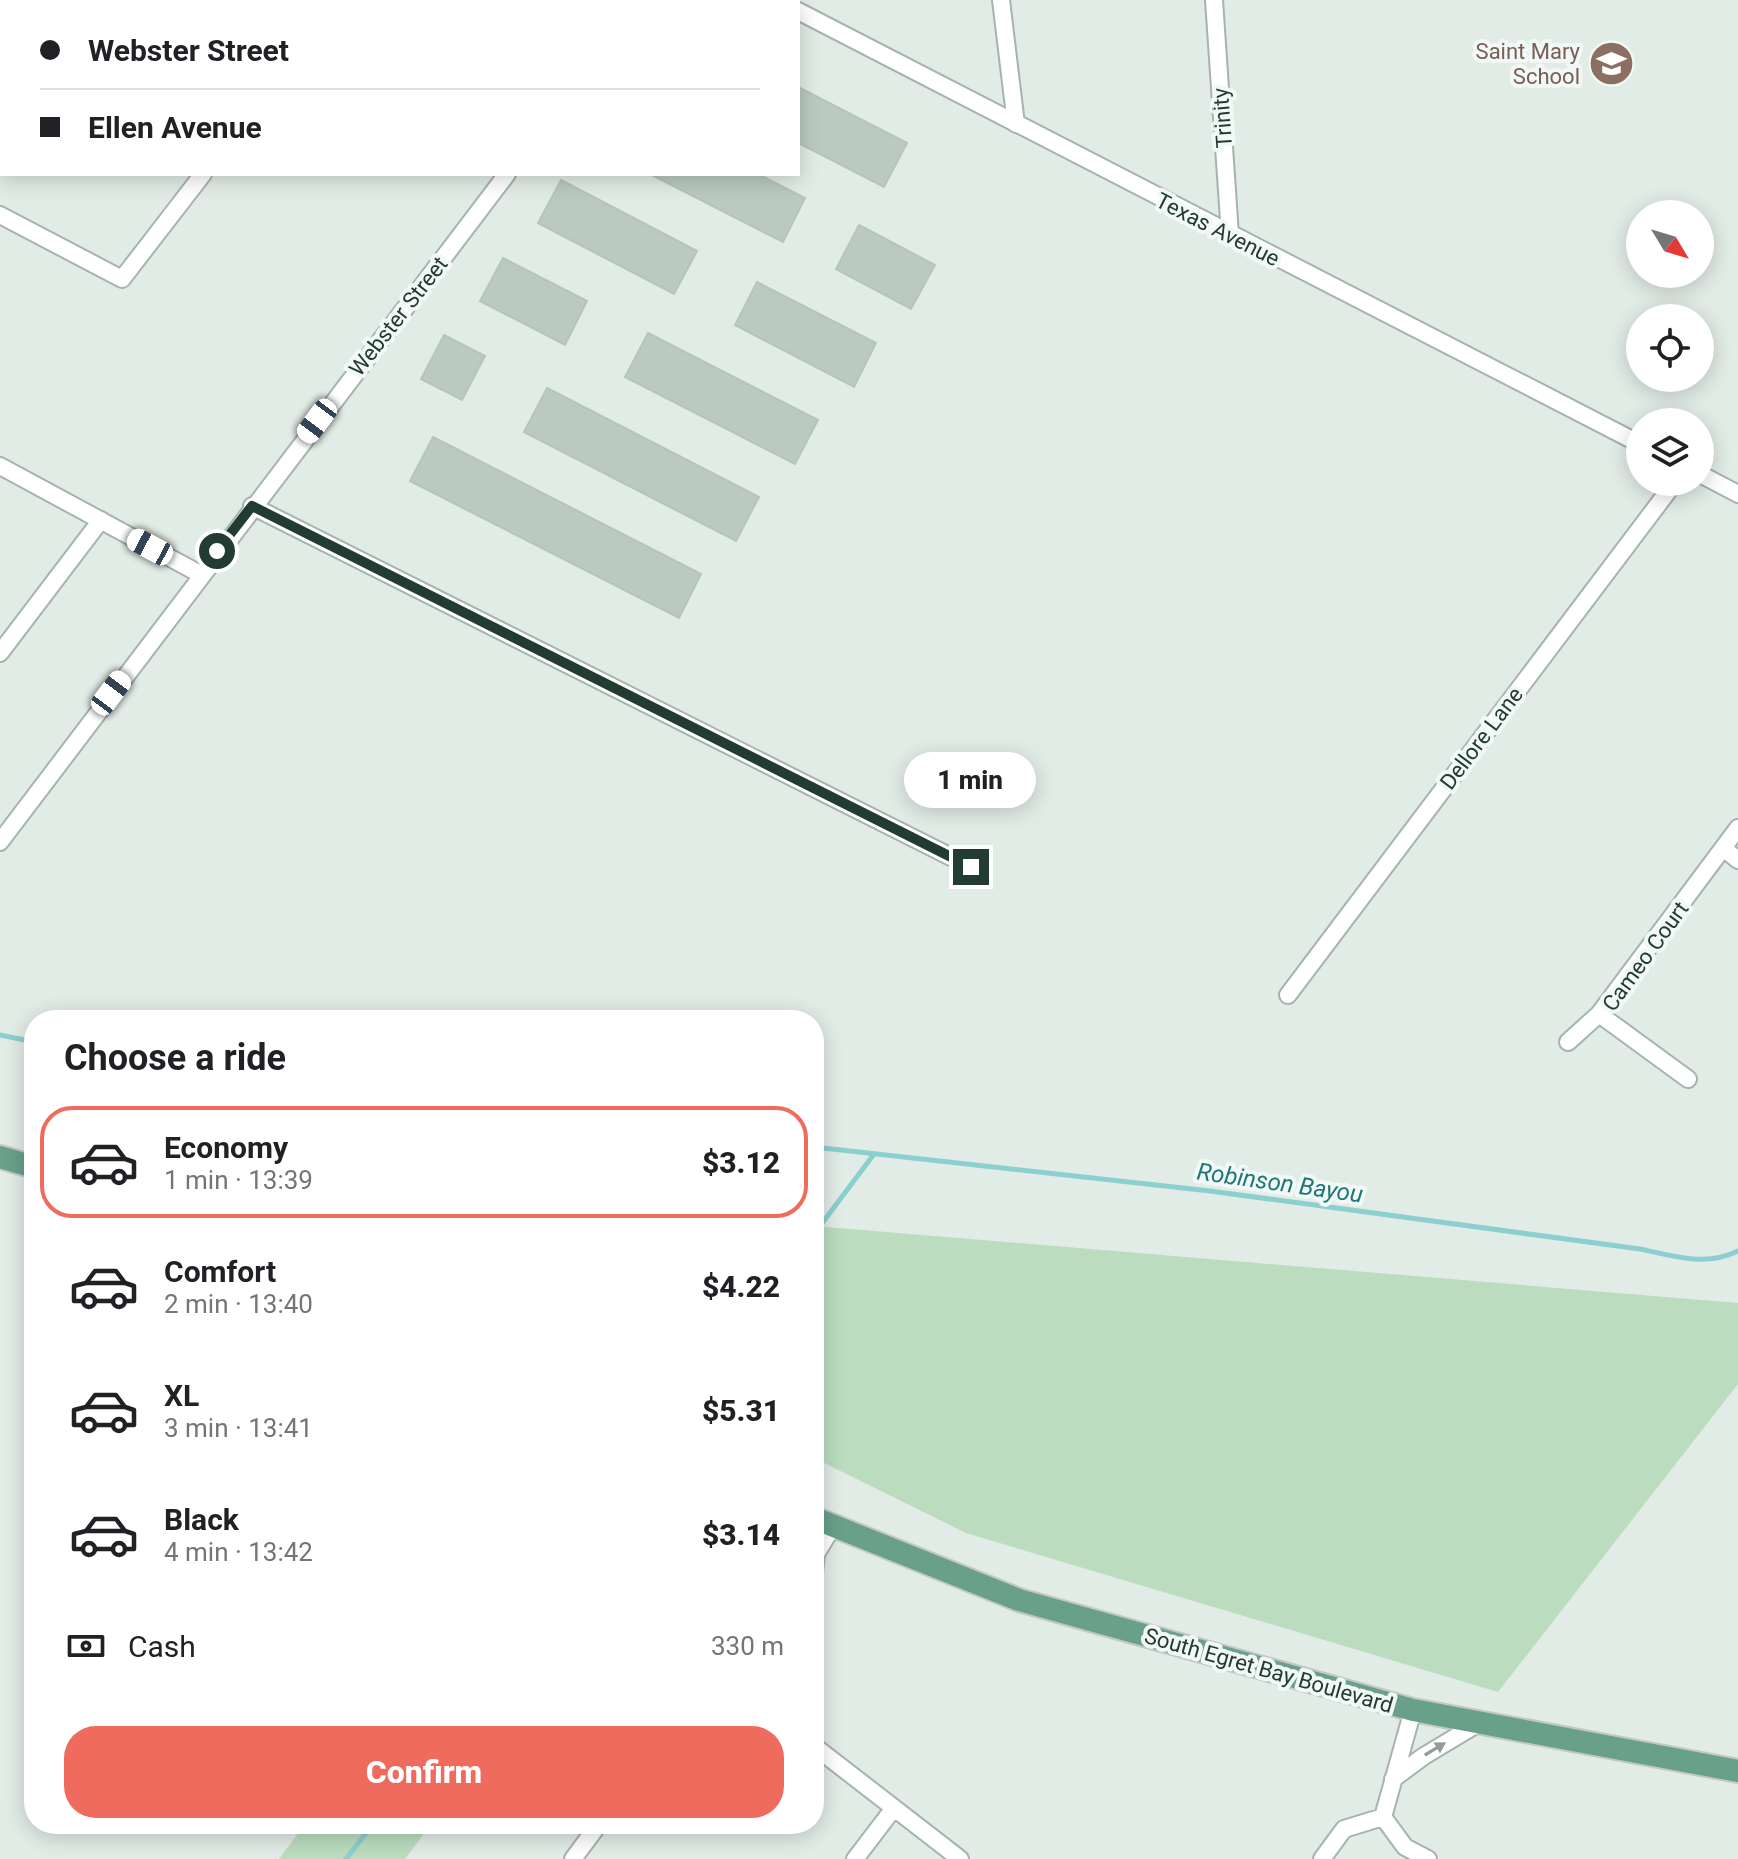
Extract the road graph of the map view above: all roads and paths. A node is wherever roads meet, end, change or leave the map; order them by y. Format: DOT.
graph roads {
  1 [pos="1001,0"];
  2 [pos="1214,0"];
  3 [pos="800,12"];
  4 [pos="1016,124"];
  5 [pos="201,176"];
  6 [pos="505,176"];
  7 [pos="0,215"];
  8 [pos="1230,235"];
  9 [pos="1626,437"];
  10 [pos="0,466"];
  11 [pos="1714,481"];
  12 [pos="1738,494"];
  13 [pos="1664,496"];
  14 [pos="252,506"];
  15 [pos="101,520"];
  16 [pos="200,574"];
  17 [pos="0,653"];
  18 [pos="1738,828"];
  19 [pos="0,842"];
  20 [pos="1723,848"];
  21 [pos="1738,860"];
  22 [pos="971,867"];
  23 [pos="1288,995"];
  24 [pos="1599,1014"];
  25 [pos="1568,1042"];
  26 [pos="1688,1079"];
  27 [pos="0,1157"];
  28 [pos="24,1164"];
  29 [pos="824,1522"];
  30 [pos="1413,1710"];
  31 [pos="1479,1723"];
  32 [pos="824,1754"];
  33 [pos="1738,1771"];
  34 [pos="1393,1779"];
  35 [pos="894,1808"];
  36 [pos="1383,1817"];
  37 [pos="592,1834"];
  38 [pos="573,1859"];
  39 [pos="855,1859"];
  40 [pos="960,1859"];
  41 [pos="1322,1859"];
  42 [pos="1428,1859"];
  1 -- 4 [label="street"];
  2 -- 8 [label="street, Trinity"];
  3 -- 4 [label="street, Texas Avenue"];
  4 -- 8 [label="street, Texas Avenue"];
  5 -- 7 [label="street"];
  6 -- 14 [label="street, Webster Street"];
  8 -- 9 [label="street, Texas Avenue"];
  10 -- 15 [label="street"];
  11 -- 12 [label="street"];
  13 -- 23 [label="street, Dellore Lane"];
  14 -- 16 [label="street, Webster Street"];
  14 -- 22 [label="street"];
  15 -- 16 [label="street"];
  15 -- 17 [label="street"];
  16 -- 19 [label="street, Webster Street"];
  18 -- 20 [label="street, Cameo Court"];
  20 -- 21 [label="street"];
  20 -- 24 [label="street, Cameo Court"];
  24 -- 25 [label="street"];
  24 -- 26 [label="street, Cameo Court"];
  27 -- 28 [label="main road"];
  29 -- 30 [label="main road, South Egret Bay Boulevard"];
  30 -- 31 [label="main road, South Egret Bay Boulevard"];
  30 -- 34 [label="street"];
  31 -- 33 [label="main road, South Egret Bay Boulevard"];
  34 -- 31 [label="street, one-way"];
  32 -- 35 [label="street"];
  34 -- 36 [label="street"];
  35 -- 39 [label="street"];
  35 -- 40 [label="street"];
  36 -- 41 [label="street"];
  36 -- 42 [label="street"];
  37 -- 38 [label="street"];
}
